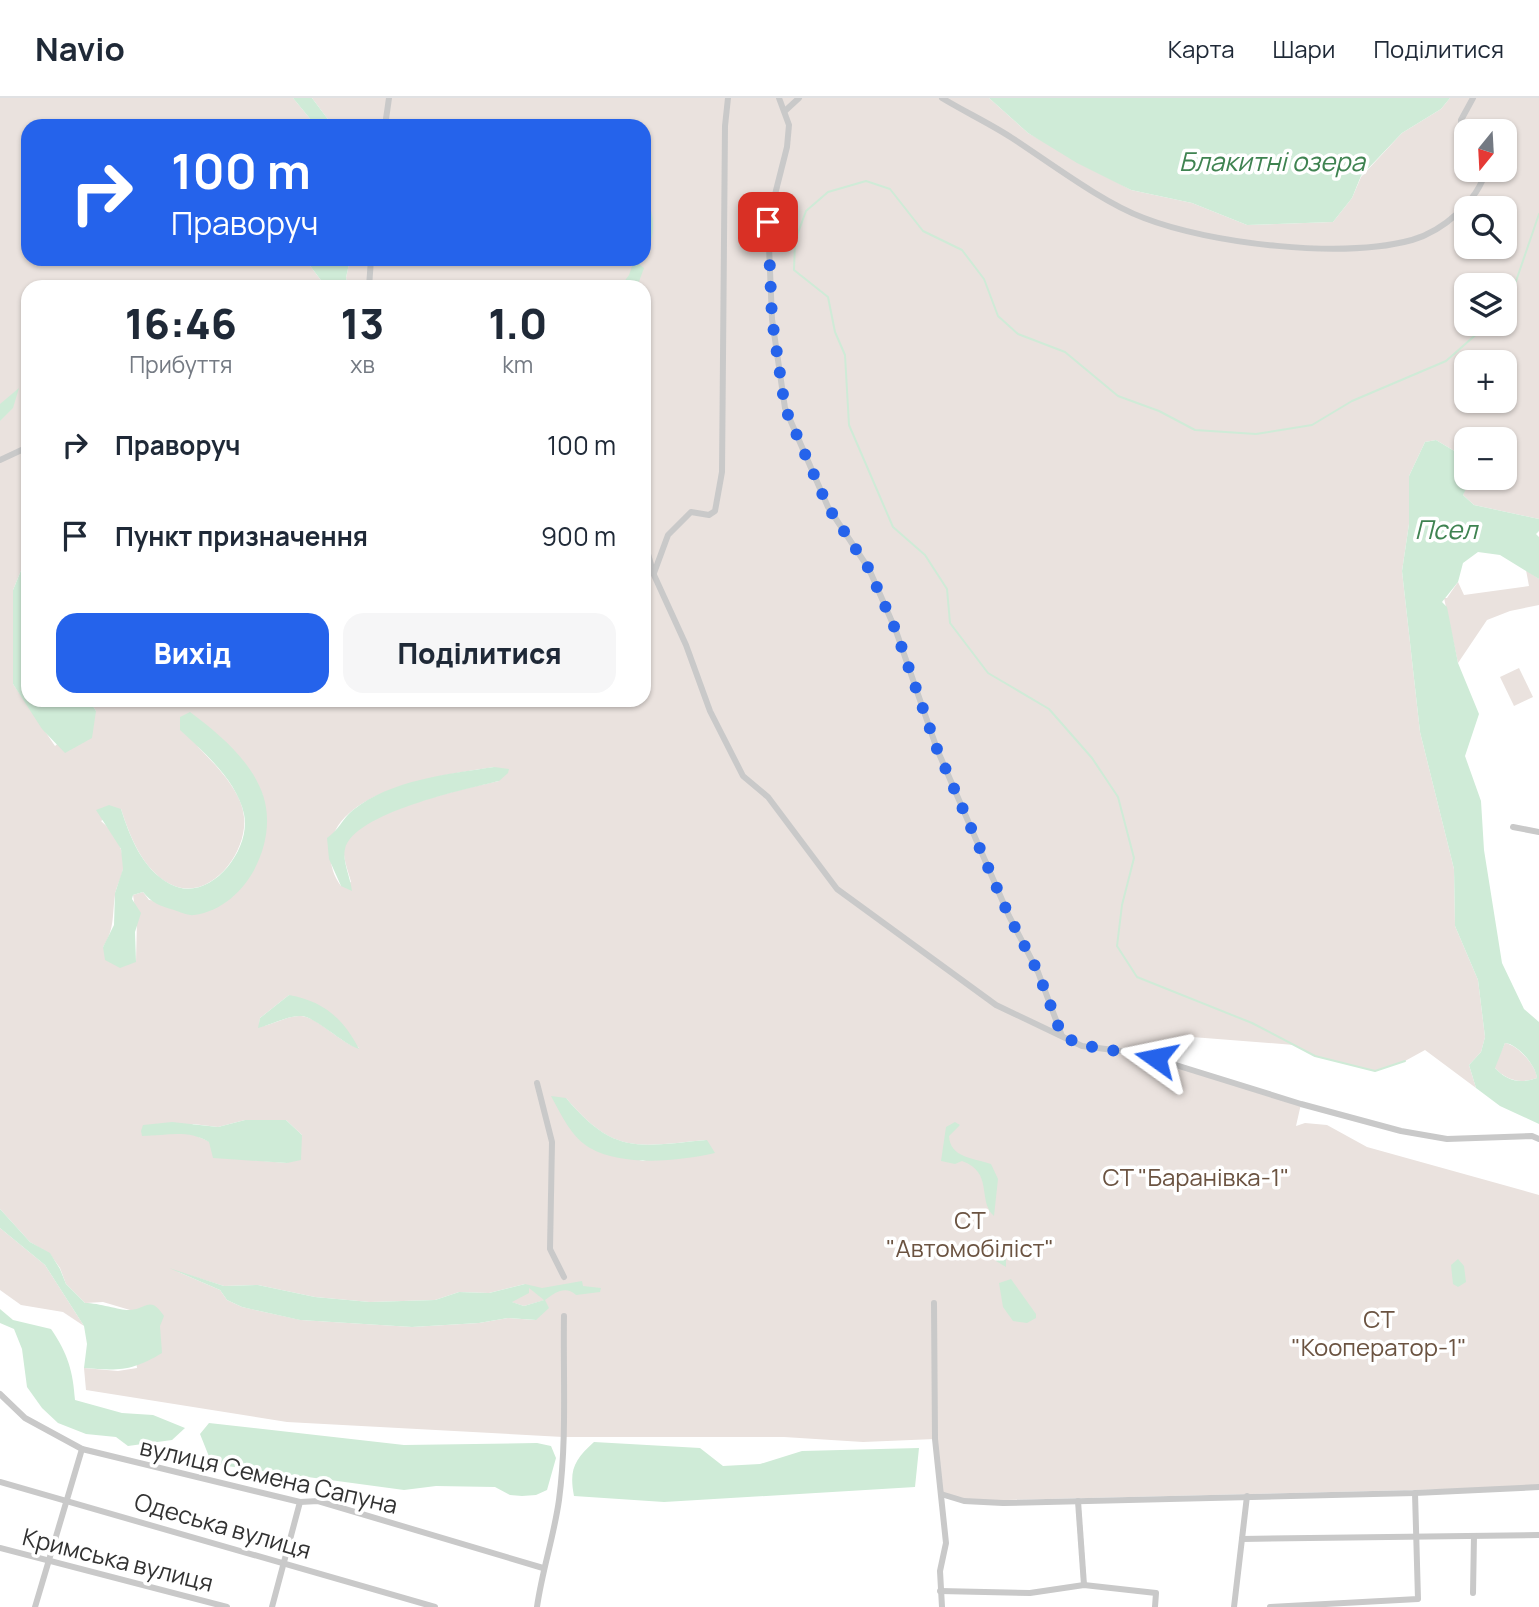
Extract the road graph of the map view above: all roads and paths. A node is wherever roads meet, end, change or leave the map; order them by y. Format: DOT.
graph roads {
  1 [pos="389,98"];
  2 [pos="728,98"];
  3 [pos="779,98"];
  4 [pos="799,98"];
  5 [pos="942,98"];
  6 [pos="1473,98"];
  7 [pos="786,110"];
  8 [pos="386,119"];
  9 [pos="1462,119"];
  10 [pos="1483,182"];
  11 [pos="21,450"];
  12 [pos="0,460"];
  13 [pos="651,564"];
  14 [pos="654,575"];
  15 [pos="1513,827"];
  16 [pos="1539,832"];
  17 [pos="1062,1036"];
  18 [pos="537,1083"];
  19 [pos="1539,1139"];
  20 [pos="564,1277"];
  21 [pos="934,1303"];
  22 [pos="564,1316"];
  23 [pos="0,1394"];
  24 [pos="82,1450"];
  25 [pos="0,1482"];
  26 [pos="1539,1487"];
  27 [pos="1415,1493"];
  28 [pos="941,1494"];
  29 [pos="1247,1496"];
  30 [pos="67,1499"];
  31 [pos="1078,1500"];
  32 [pos="300,1502"];
  33 [pos="1539,1535"];
  34 [pos="1474,1536"];
  35 [pos="1415,1538"];
  36 [pos="1242,1539"];
  37 [pos="0,1549"];
  38 [pos="47,1561"];
  39 [pos="284,1563"];
  40 [pos="543,1568"];
  41 [pos="1084,1585"];
  42 [pos="940,1591"];
  43 [pos="1473,1593"];
  44 [pos="35,1607"];
  45 [pos="226,1607"];
  46 [pos="272,1607"];
  47 [pos="435,1607"];
  48 [pos="537,1607"];
  49 [pos="942,1607"];
  50 [pos="1155,1607"];
  51 [pos="1234,1607"];
  52 [pos="1270,1607"];
  1 -- 8 [label="street"];
  2 -- 14 [label="street"];
  3 -- 7 [label="street"];
  4 -- 7 [label="street"];
  5 -- 10 [label="street"];
  6 -- 9 [label="street"];
  7 -- 17 [label="street"];
  11 -- 12 [label="street"];
  13 -- 14 [label="street"];
  14 -- 17 [label="street"];
  15 -- 16 [label="street"];
  17 -- 19 [label="street"];
  18 -- 20 [label="street"];
  21 -- 28 [label="street"];
  22 -- 40 [label="street"];
  23 -- 24 [label="street, вулиця Семена Сапуна"];
  24 -- 30 [label="street"];
  24 -- 32 [label="street, вулиця Семена Сапуна"];
  25 -- 30 [label="street, Одеська вулиця"];
  26 -- 27 [label="street"];
  27 -- 29 [label="street"];
  27 -- 35 [label="street"];
  28 -- 31 [label="street"];
  28 -- 42 [label="street"];
  29 -- 31 [label="street"];
  29 -- 36 [label="street"];
  30 -- 38 [label="street"];
  30 -- 39 [label="street, Одеська вулиця"];
  31 -- 41 [label="street"];
  32 -- 39 [label="street"];
  32 -- 40 [label="street, вулиця Семена Сапуна"];
  33 -- 34 [label="street"];
  34 -- 35 [label="street"];
  34 -- 43 [label="street"];
  35 -- 36 [label="street"];
  35 -- 52 [label="street"];
  36 -- 51 [label="street"];
  37 -- 38 [label="street, Кримська вулиця"];
  38 -- 44 [label="street"];
  38 -- 45 [label="street, Кримська вулиця"];
  39 -- 46 [label="street"];
  39 -- 47 [label="street, Одеська вулиця"];
  40 -- 48 [label="street"];
  41 -- 42 [label="street"];
  41 -- 50 [label="street"];
  42 -- 49 [label="street"];
}
